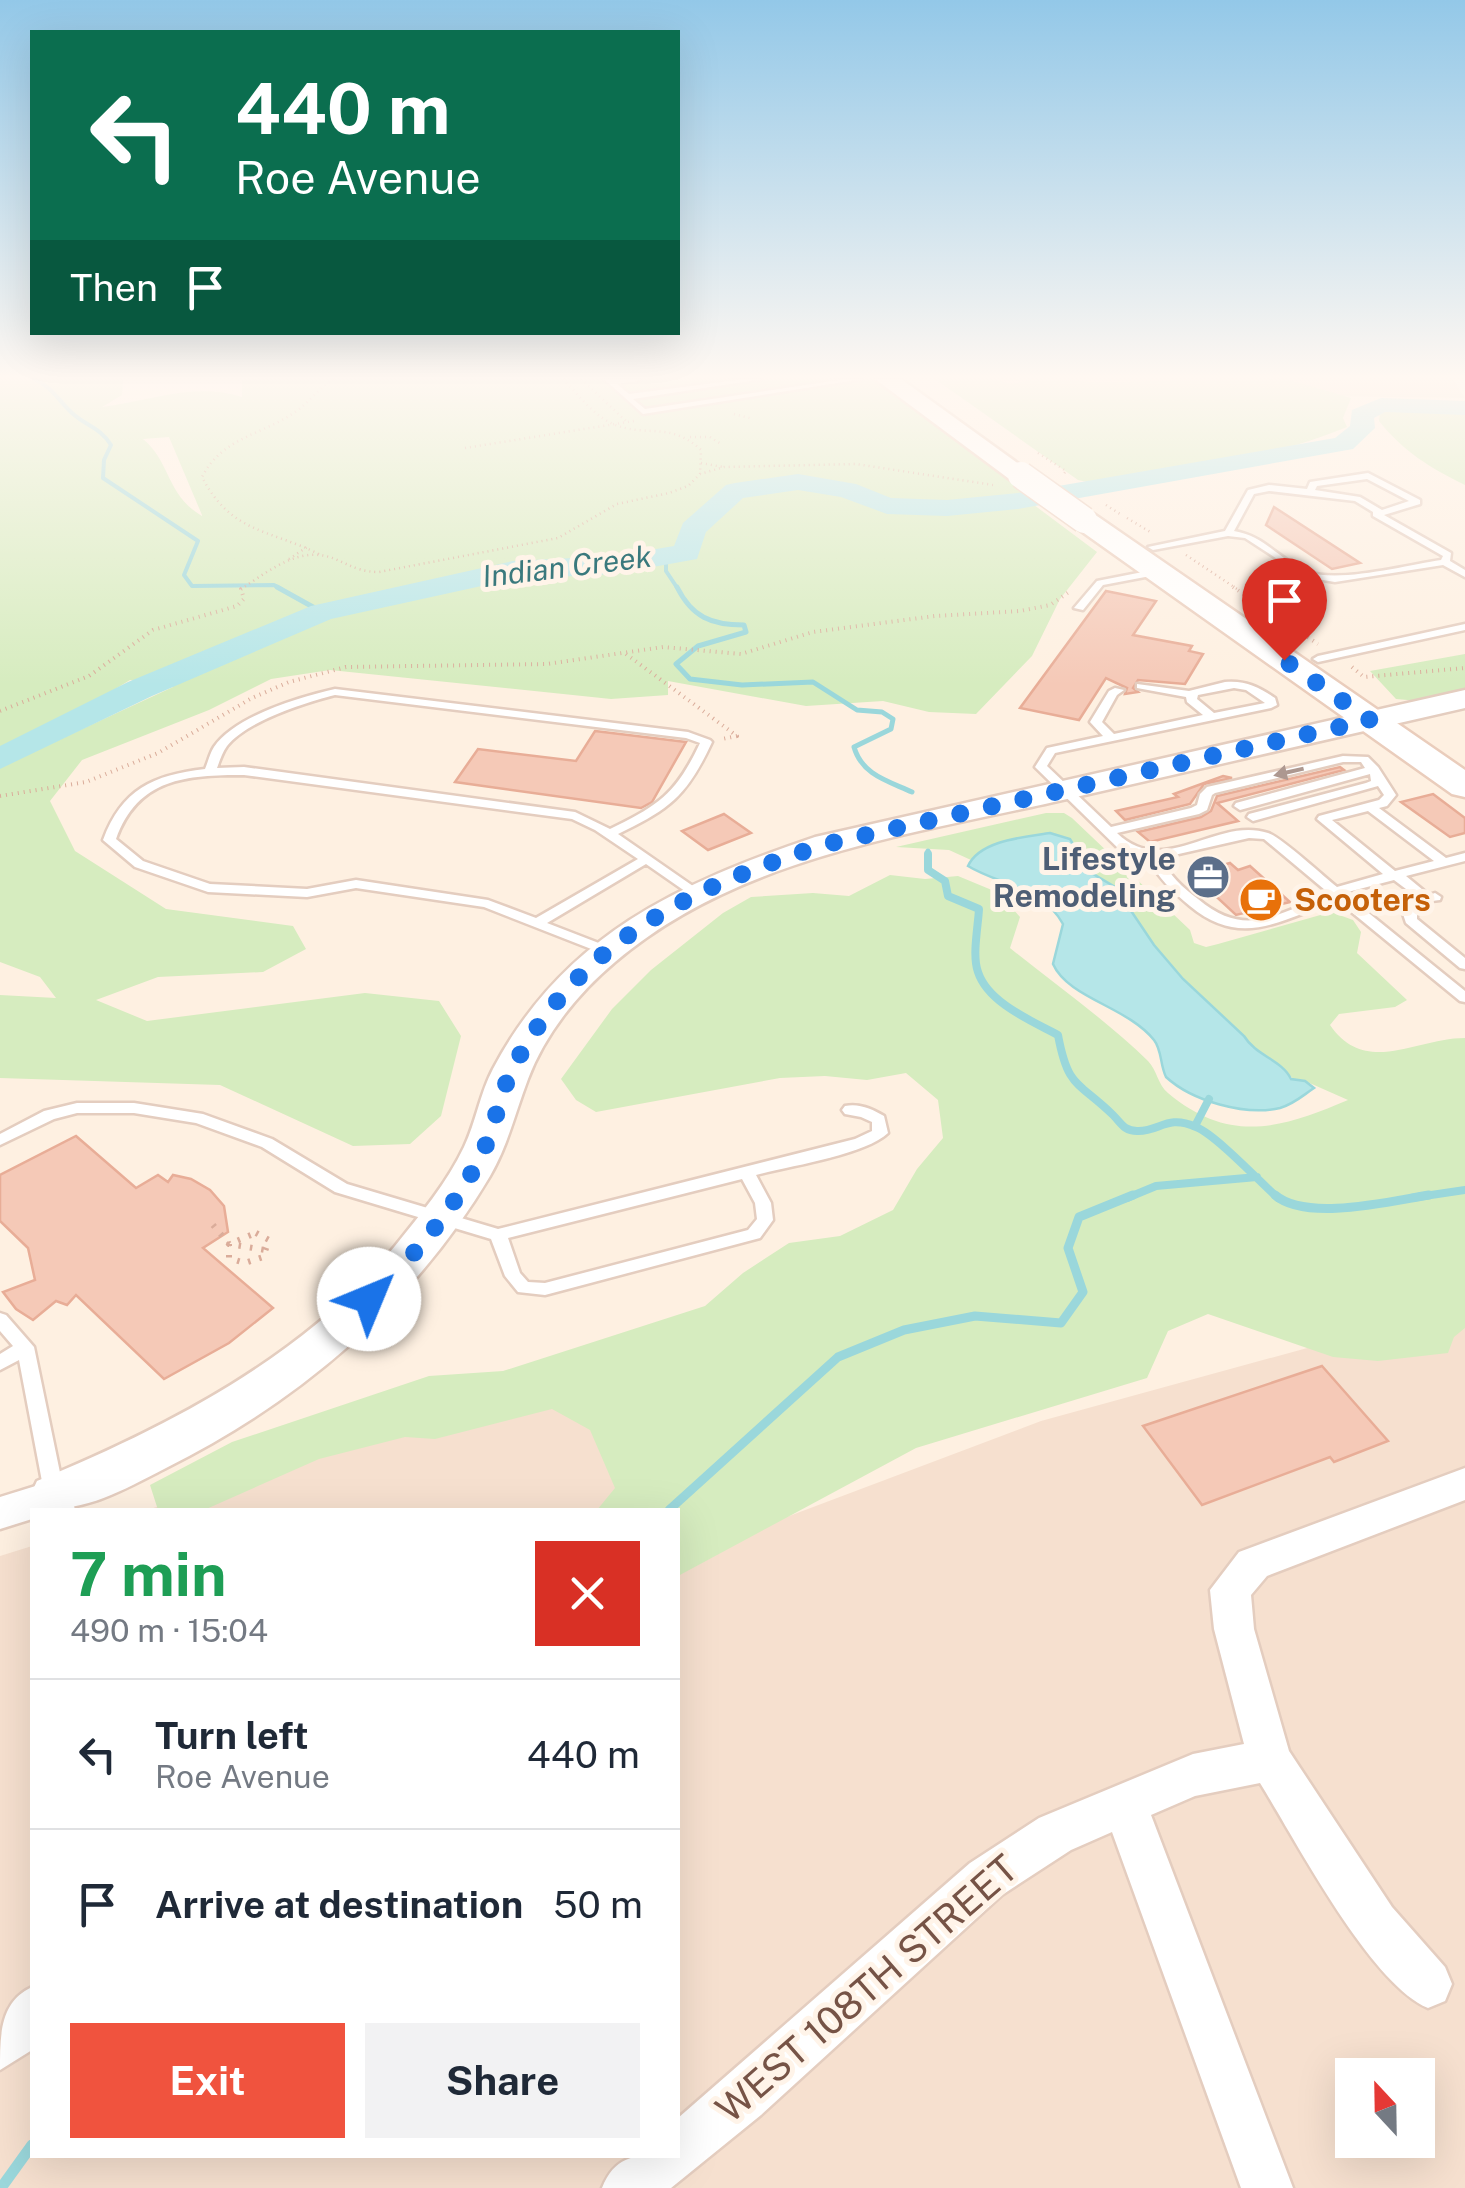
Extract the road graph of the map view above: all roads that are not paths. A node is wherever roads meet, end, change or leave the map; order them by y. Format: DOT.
graph roads {
  1 [pos="1044,481"];
  2 [pos="1329,481"];
  3 [pos="1376,481"];
  4 [pos="1392,488"];
  5 [pos="1310,492"];
  6 [pos="1352,498"];
  7 [pos="1378,511"];
  8 [pos="1228,533"];
  9 [pos="1465,552"];
  10 [pos="1160,554"];
  11 [pos="1446,559"];
  12 [pos="1465,574"];
  13 [pos="1079,608"];
  14 [pos="1465,627"];
  15 [pos="1327,657"];
  16 [pos="1142,686"];
  17 [pos="1119,690"];
  18 [pos="1464,692"];
  19 [pos="1192,695"];
  20 [pos="1212,717"];
  21 [pos="1384,717"];
  22 [pos="1112,738"];
  23 [pos="1465,760"];
  24 [pos="210,771"];
  25 [pos="1376,774"];
  26 [pos="1465,786"];
  27 [pos="1062,789"];
  28 [pos="1370,808"];
  29 [pos="1108,832"];
  30 [pos="1255,833"];
  31 [pos="609,834"];
  32 [pos="1154,856"];
  33 [pos="1465,857"];
  34 [pos="646,858"];
  35 [pos="1443,862"];
  36 [pos="1395,875"];
  37 [pos="697,893"];
  38 [pos="1338,894"];
  39 [pos="1382,906"];
  40 [pos="536,924"];
  41 [pos="1376,925"];
  42 [pos="604,950"];
  43 [pos="1460,960"];
  44 [pos="1465,998"];
  45 [pos="850,1110"];
  46 [pos="0,1140"];
  47 [pos="746,1172"];
  48 [pos="442,1216"];
  49 [pos="498,1235"];
  50 [pos="0,1320"];
  51 [pos="25,1347"];
  52 [pos="0,1363"];
  53 [pos="1465,1484"];
  54 [pos="55,1503"];
  55 [pos="0,1513"];
  56 [pos="1270,1760"];
  57 [pos="1125,1806"];
  58 [pos="1428,1984"];
  59 [pos="30,2014"];
  60 [pos="0,2045"];
  61 [pos="680,2148"];
  62 [pos="668,2158"];
  63 [pos="628,2188"];
  64 [pos="1267,2188"];
  1 -- 10 [label="main road, bridge"];
  2 -- 5 [label="lane"];
  3 -- 4 [label="lane"];
  4 -- 6 [label="lane"];
  4 -- 7 [label="lane"];
  5 -- 6 [label="lane"];
  5 -- 8 [label="lane"];
  6 -- 7 [label="lane"];
  7 -- 11 [label="lane"];
  8 -- 10 [label="lane"];
  8 -- 11 [label="lane"];
  9 -- 11 [label="lane"];
  10 -- 13 [label="lane"];
  10 -- 15 [label="main road"];
  10 -- 21 [label="main road"];
  11 -- 12 [label="lane"];
  14 -- 15 [label="lane"];
  15 -- 21 [label="main road"];
  16 -- 19 [label="lane"];
  17 -- 22 [label="lane"];
  18 -- 21 [label="street"];
  19 -- 20 [label="lane"];
  19 -- 20 [label="lane"];
  20 -- 22 [label="lane"];
  21 -- 23 [label="main road"];
  21 -- 26 [label="main road"];
  21 -- 27 [label="street"];
  22 -- 27 [label="lane"];
  24 -- 31 [label="lane"];
  24 -- 31 [label="lane"];
  24 -- 40 [label="lane"];
  25 -- 28 [label="lane"];
  25 -- 29 [label="lane, one-way"];
  25 -- 30 [label="lane"];
  27 -- 29 [label="lane"];
  27 -- 37 [label="street"];
  28 -- 35 [label="lane"];
  28 -- 36 [label="lane"];
  29 -- 32 [label="lane"];
  30 -- 32 [label="lane"];
  30 -- 38 [label="lane"];
  31 -- 34 [label="lane"];
  32 -- 38 [label="lane"];
  33 -- 35 [label="lane"];
  34 -- 37 [label="lane"];
  34 -- 40 [label="lane"];
  35 -- 36 [label="lane"];
  36 -- 38 [label="lane"];
  36 -- 43 [label="lane"];
  37 -- 42 [label="street"];
  38 -- 41 [label="lane"];
  39 -- 41 [label="lane"];
  40 -- 42 [label="lane"];
  41 -- 44 [label="lane"];
  42 -- 48 [label="street"];
  45 -- 47 [label="lane"];
  46 -- 48 [label="lane"];
  47 -- 49 [label="lane"];
  47 -- 49 [label="lane"];
  48 -- 49 [label="lane"];
  48 -- 54 [label="street"];
  50 -- 51 [label="lane"];
  51 -- 52 [label="lane"];
  51 -- 54 [label="lane"];
  53 -- 56 [label="street"];
  54 -- 55 [label="street"];
  56 -- 57 [label="street, WEST 108TH STREET"];
  56 -- 58 [label="street"];
  57 -- 61 [label="street, WEST 108TH STREET"];
  57 -- 64 [label="street"];
  59 -- 60 [label="street"];
  62 -- 63 [label="street"];
}
